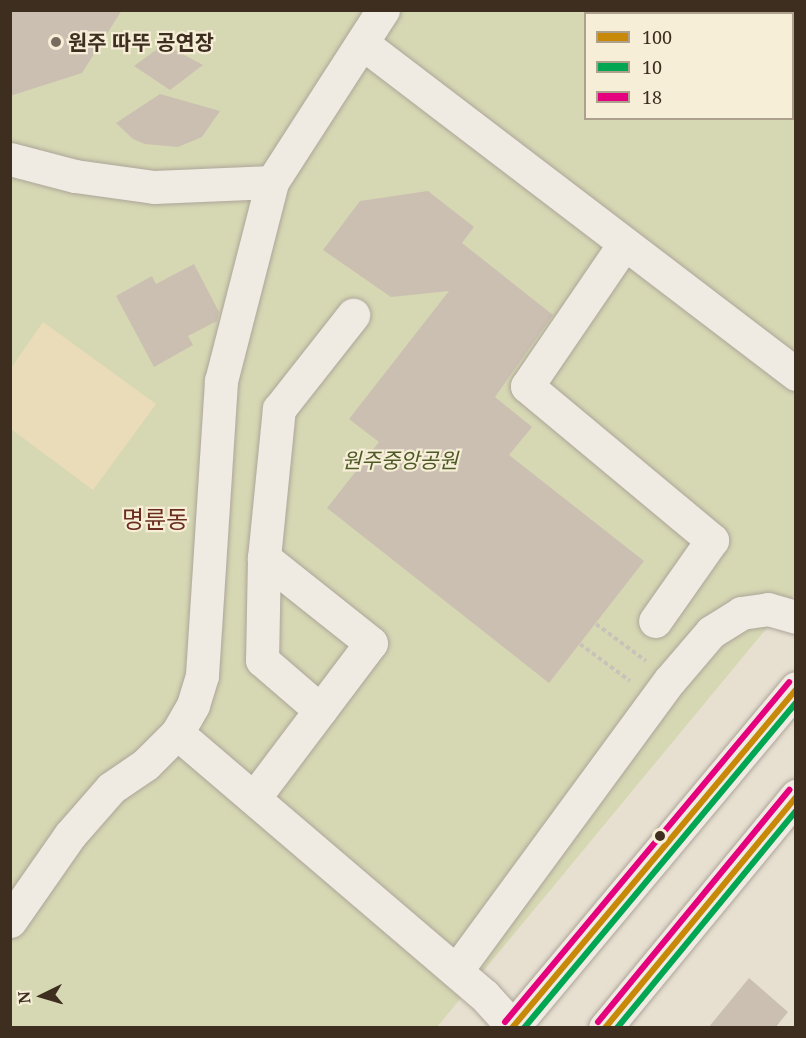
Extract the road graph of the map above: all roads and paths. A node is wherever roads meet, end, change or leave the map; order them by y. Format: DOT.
graph roads {
  1 [pos="383,10"];
  2 [pos="362,43"];
  3 [pos="10,159"];
  4 [pos="272,182"];
  5 [pos="624,244"];
  6 [pos="353,315"];
  7 [pos="795,374"];
  8 [pos="264,558"];
  9 [pos="795,617"];
  10 [pos="655,621"];
  11 [pos="596,624"];
  12 [pos="580,644"];
  13 [pos="795,688"];
  14 [pos="663,690"];
  15 [pos="320,710"];
  16 [pos="177,733"];
  17 [pos="795,796"];
  18 [pos="254,798"];
  19 [pos="10,921"];
  20 [pos="456,971"];
  21 [pos="512,1027"];
  22 [pos="605,1028"];
  1 -- 2 [label="street"];
  2 -- 4 [label="street"];
  2 -- 5 [label="street"];
  3 -- 4 [label="street"];
  4 -- 16 [label="street"];
  5 -- 7 [label="street"];
  5 -- 10 [label="street"];
  6 -- 8 [label="street"];
  8 -- 15 [label="street"];
  8 -- 15 [label="street"];
  9 -- 14 [label="street"];
  11 -- 14 [label="path"];
  12 -- 14 [label="path"];
  13 -- 21 [label="street"];
  14 -- 20 [label="street"];
  15 -- 18 [label="street"];
  16 -- 18 [label="street"];
  16 -- 19 [label="street"];
  17 -- 22 [label="street"];
  18 -- 20 [label="street"];
  20 -- 21 [label="street"];
}
